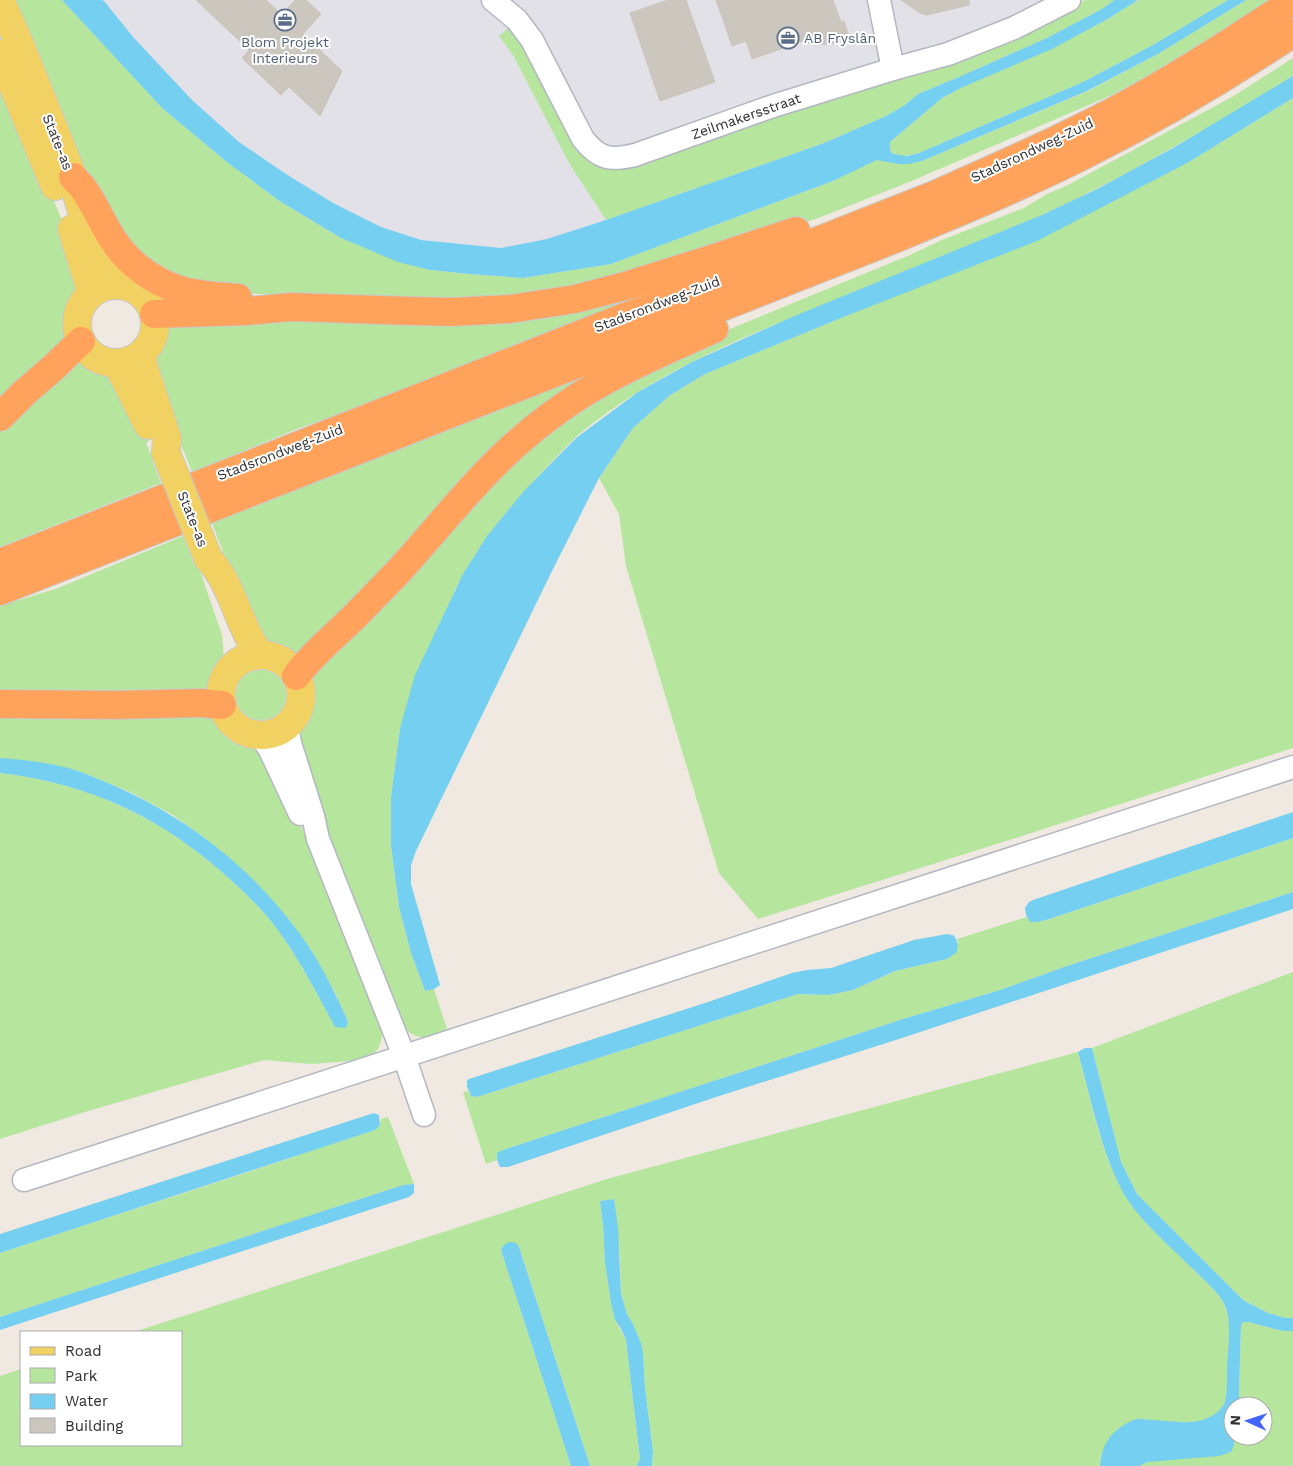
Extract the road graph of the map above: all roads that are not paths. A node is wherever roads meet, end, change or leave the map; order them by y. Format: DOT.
graph roads {
  1 [pos="0,0"];
  2 [pos="493,0"];
  3 [pos="879,0"];
  4 [pos="1070,0"];
  5 [pos="1293,1"];
  6 [pos="1293,33"];
  7 [pos="0,54"];
  8 [pos="893,69"];
  9 [pos="73,177"];
  10 [pos="914,203"];
  11 [pos="892,240"];
  12 [pos="102,289"];
  13 [pos="291,307"];
  14 [pos="154,314"];
  15 [pos="81,341"];
  16 [pos="130,358"];
  17 [pos="0,418"];
  18 [pos="208,558"];
  19 [pos="0,563"];
  20 [pos="0,591"];
  21 [pos="260,655"];
  22 [pos="234,664"];
  23 [pos="296,676"];
  24 [pos="0,704"];
  25 [pos="222,705"];
  26 [pos="286,725"];
  27 [pos="260,735"];
  28 [pos="1293,766"];
  29 [pos="318,839"];
  30 [pos="404,1056"];
  31 [pos="424,1115"];
  32 [pos="24,1180"];
  1 -- 9 [label="main road, State-as"];
  2 -- 8 [label="street, Zeilmakersstraat"];
  3 -- 8 [label="street"];
  4 -- 8 [label="street, Zeilmakersstraat"];
  5 -- 10 [label="highway, Stadsrondweg-Zuid"];
  6 -- 11 [label="highway, Stadsrondweg-Zuid"];
  7 -- 12 [label="main road, State-as"];
  9 -- 12 [label="main road, State-as"];
  9 -- 13 [label="highway"];
  10 -- 13 [label="highway"];
  10 -- 19 [label="highway, Stadsrondweg-Zuid"];
  11 -- 20 [label="highway, Stadsrondweg-Zuid"];
  11 -- 23 [label="highway"];
  12 -- 14 [label="main road"];
  12 -- 15 [label="main road"];
  13 -- 14 [label="highway"];
  14 -- 16 [label="main road"];
  15 -- 16 [label="main road"];
  15 -- 17 [label="highway"];
  16 -- 18 [label="main road, State-as, bridge"];
  18 -- 21 [label="main road, State-as"];
  18 -- 22 [label="main road, State-as"];
  21 -- 22 [label="main road"];
  21 -- 23 [label="main road"];
  22 -- 25 [label="main road"];
  23 -- 26 [label="main road"];
  24 -- 25 [label="highway"];
  25 -- 27 [label="main road"];
  26 -- 27 [label="main road"];
  26 -- 29 [label="street"];
  27 -- 29 [label="street"];
  28 -- 30 [label="street"];
  29 -- 30 [label="street"];
  30 -- 31 [label="street"];
  30 -- 32 [label="street"];
}
